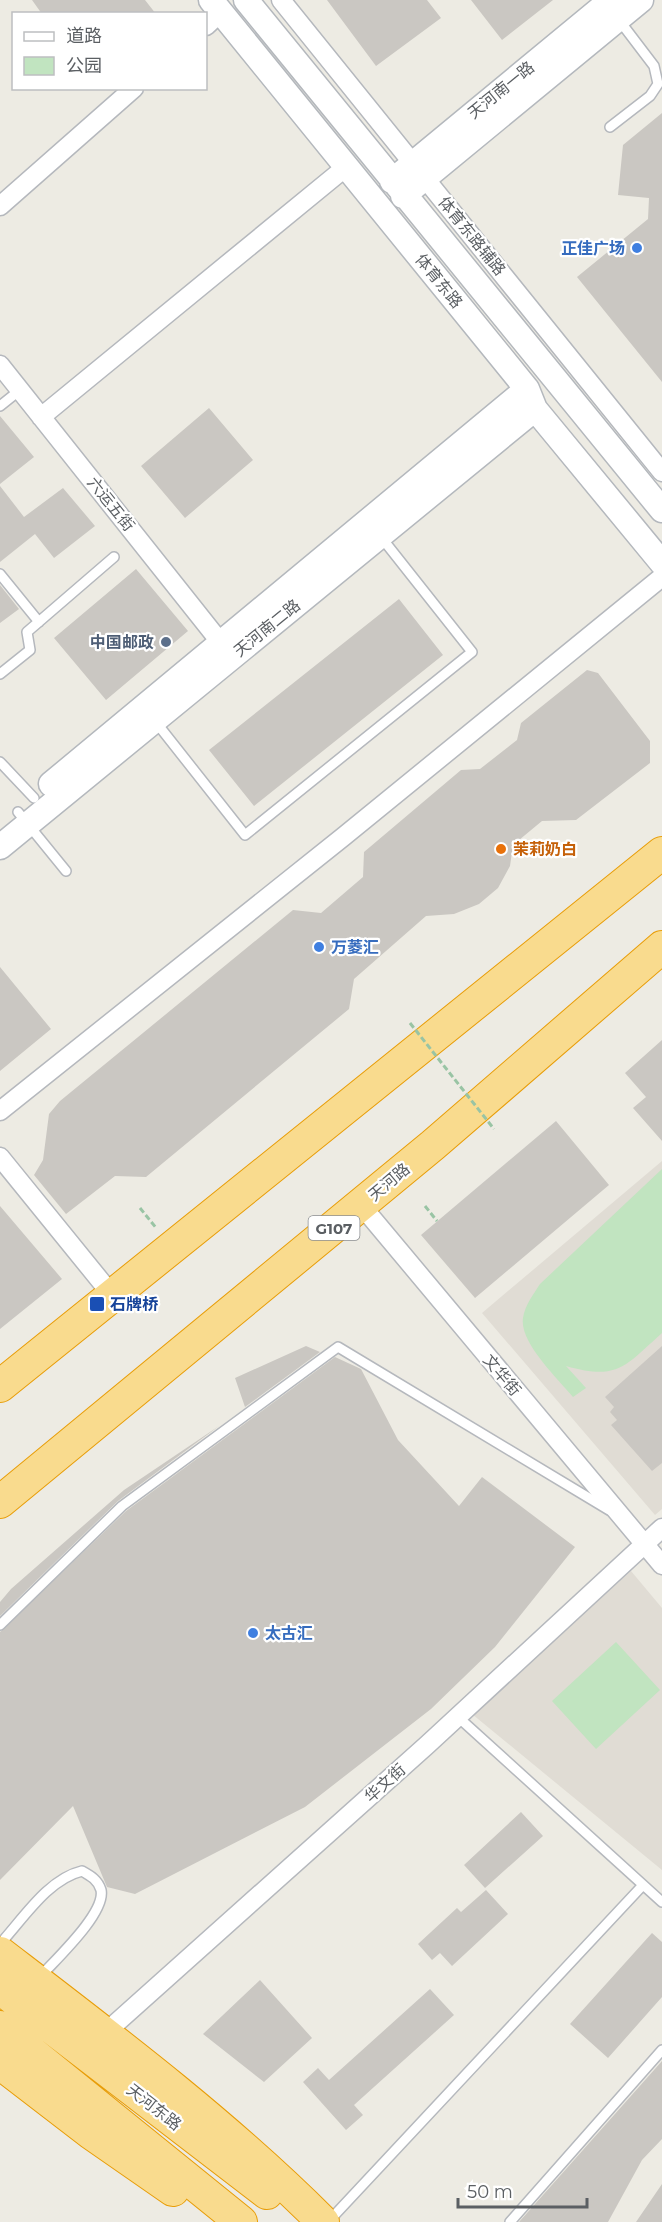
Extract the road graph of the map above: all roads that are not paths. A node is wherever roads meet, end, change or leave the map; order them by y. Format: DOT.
graph roads {
  1 [pos="246,0"];
  2 [pos="281,0"];
  3 [pos="641,0"];
  4 [pos="612,8"];
  5 [pos="213,12"];
  6 [pos="132,90"];
  7 [pos="610,128"];
  8 [pos="346,167"];
  9 [pos="419,170"];
  10 [pos="397,188"];
  11 [pos="0,206"];
  12 [pos="0,365"];
  13 [pos="20,390"];
  14 [pos="531,399"];
  15 [pos="0,406"];
  16 [pos="41,417"];
  17 [pos="662,472"];
  18 [pos="662,510"];
  19 [pos="374,529"];
  20 [pos="114,557"];
  21 [pos="662,563"];
  22 [pos="0,574"];
  23 [pos="662,577"];
  24 [pos="39,622"];
  25 [pos="221,643"];
  26 [pos="0,674"];
  27 [pos="149,714"];
  28 [pos="0,762"];
  29 [pos="20,815"];
  30 [pos="0,847"];
  31 [pos="662,853"];
  32 [pos="66,870"];
  33 [pos="660,952"];
  34 [pos="0,1111"];
  35 [pos="0,1157"];
  36 [pos="361,1205"];
  37 [pos="112,1295"];
  38 [pos="0,1386"];
  39 [pos="0,1502"];
  40 [pos="624,1519"];
  41 [pos="662,1528"];
  42 [pos="644,1544"];
  43 [pos="662,1565"];
  44 [pos="0,1625"];
  45 [pos="458,1717"];
  46 [pos="643,1885"];
  47 [pos="662,1902"];
  48 [pos="0,1944"];
  49 [pos="0,1953"];
  50 [pos="36,1981"];
  51 [pos="0,1988"];
  52 [pos="0,2027"];
  53 [pos="105,2034"];
  54 [pos="662,2050"];
  55 [pos="0,2063"];
  56 [pos="224,2222"];
  57 [pos="241,2222"];
  58 [pos="310,2222"];
  59 [pos="323,2222"];
  60 [pos="328,2222"];
  61 [pos="510,2222"];
  1 -- 10 [label="main road, 体育东路"];
  2 -- 9 [label="street, 体育东路辅路"];
  3 -- 4 [label="main road, 天河南一路"];
  4 -- 7 [label="lane"];
  4 -- 9 [label="main road, 天河南一路"];
  5 -- 8 [label="main road, 体育东路"];
  6 -- 11 [label="street"];
  8 -- 14 [label="main road, 体育东路"];
  8 -- 16 [label="street"];
  9 -- 10 [label="main road, 天河南一路"];
  9 -- 17 [label="street, 体育东路辅路"];
  10 -- 18 [label="main road, 体育东路"];
  12 -- 13 [label="street, 六运五街"];
  13 -- 15 [label="lane"];
  13 -- 16 [label="street, 六运五街"];
  14 -- 19 [label="main road, 天河南二路"];
  14 -- 21 [label="main road, 体育东路"];
  16 -- 25 [label="street, 六运五街"];
  19 -- 25 [label="main road, 天河南二路"];
  19 -- 27 [label="main road, 天河南二路"];
  19 -- 27 [label="lane"];
  20 -- 24 [label="lane"];
  22 -- 24 [label="lane"];
  23 -- 34 [label="street"];
  24 -- 26 [label="lane"];
  25 -- 27 [label="main road, 天河南二路"];
  27 -- 29 [label="main road, 天河南二路"];
  28 -- 29 [label="lane"];
  29 -- 30 [label="main road, 天河南二路"];
  29 -- 32 [label="lane"];
  31 -- 37 [label="highway"];
  33 -- 36 [label="highway, 天河路 / G107"];
  35 -- 37 [label="street"];
  36 -- 39 [label="highway, 天河路 / G107"];
  36 -- 40 [label="street, 文华街"];
  37 -- 38 [label="highway"];
  40 -- 42 [label="street, 文华街"];
  40 -- 44 [label="lane"];
  41 -- 42 [label="street, 华文街"];
  42 -- 43 [label="street, 文华街"];
  42 -- 45 [label="street, 华文街"];
  45 -- 46 [label="lane"];
  45 -- 53 [label="street, 华文街"];
  46 -- 47 [label="lane"];
  46 -- 60 [label="lane"];
  48 -- 50 [label="lane"];
  49 -- 50 [label="highway"];
  50 -- 53 [label="highway"];
  51 -- 58 [label="highway, 天河东路"];
  52 -- 57 [label="highway, 天河东路"];
  53 -- 59 [label="highway"];
  54 -- 61 [label="lane"];
  55 -- 56 [label="highway"];
}
